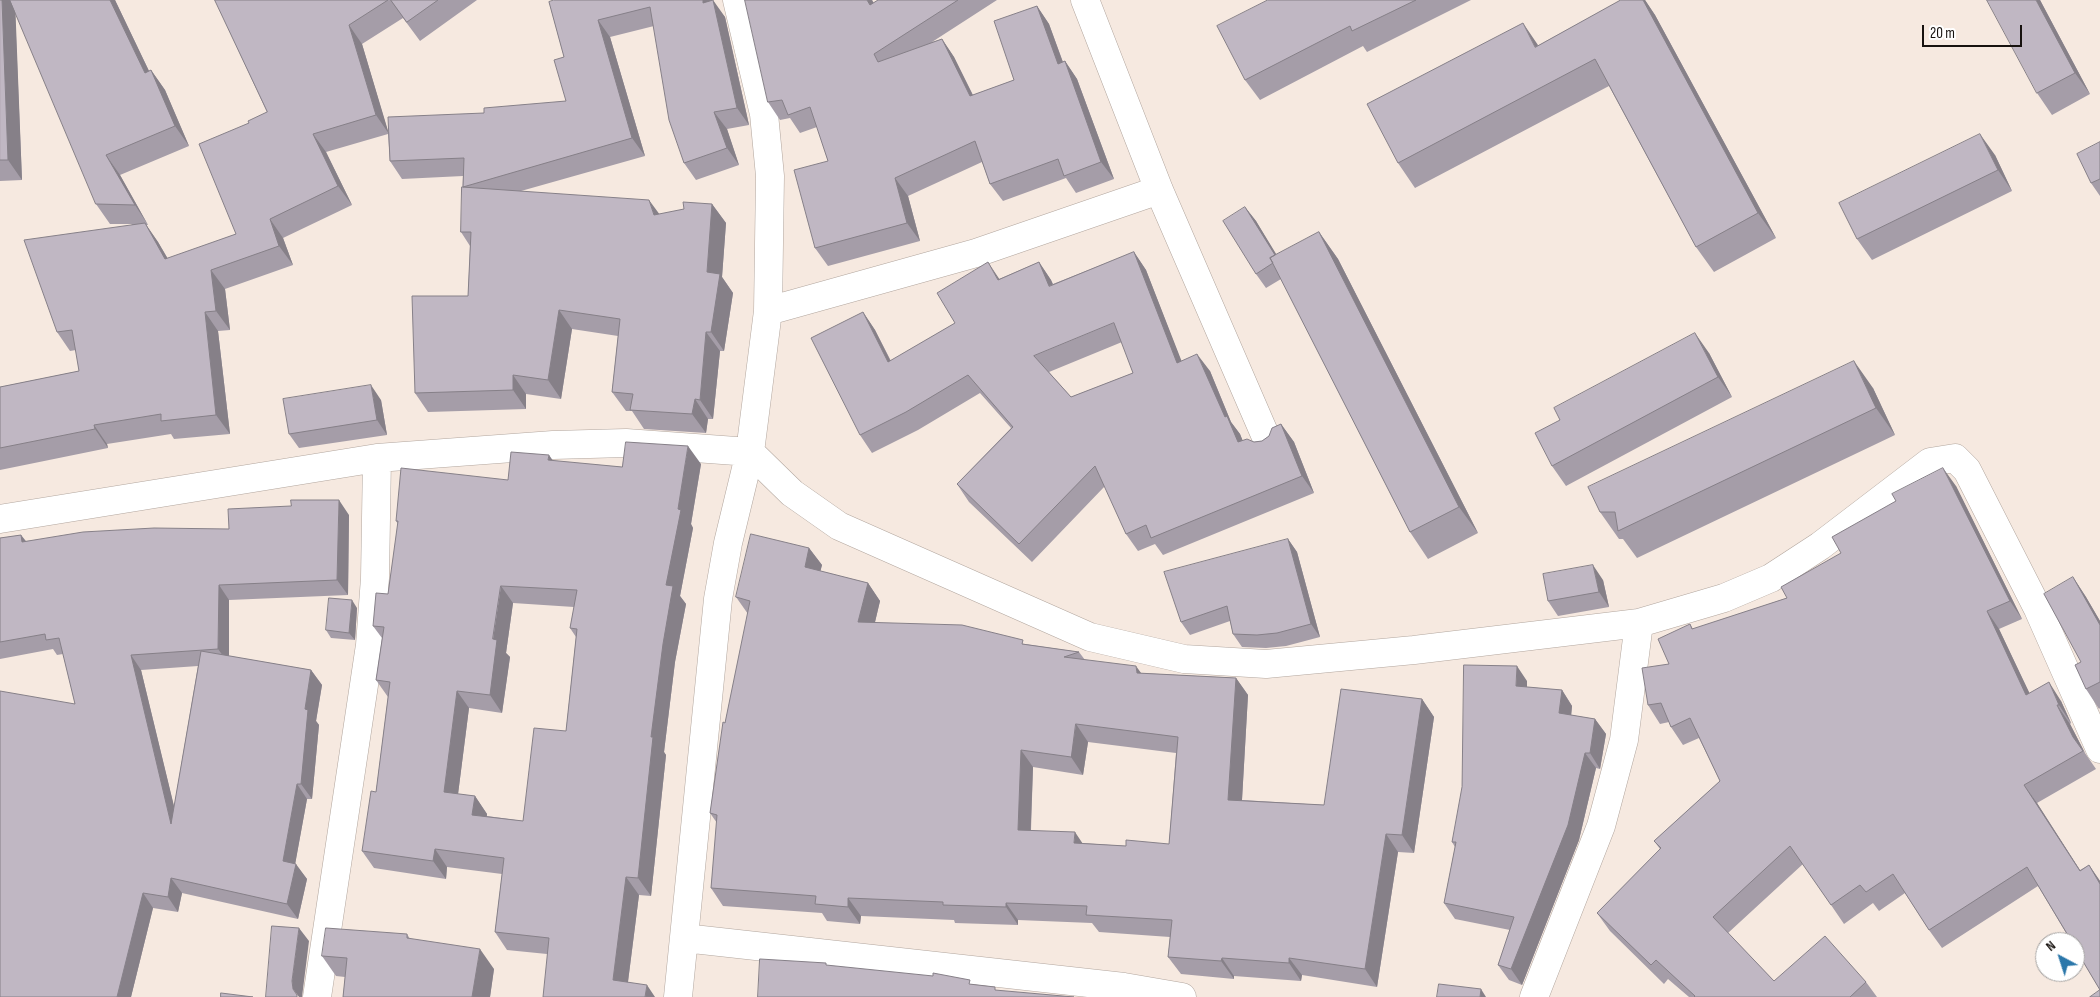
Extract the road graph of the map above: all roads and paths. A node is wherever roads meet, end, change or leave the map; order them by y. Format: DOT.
graph roads {
  1 [pos="737,0"];
  2 [pos="1084,0"];
  3 [pos="1159,190"];
  4 [pos="768,311"];
  5 [pos="1269,444"];
  6 [pos="750,452"];
  7 [pos="377,458"];
  8 [pos="0,518"];
  9 [pos="1639,624"];
  10 [pos="2100,749"];
  11 [pos="684,938"];
  12 [pos="317,997"];
  13 [pos="678,997"];
  14 [pos="1182,997"];
  15 [pos="1534,997"];
  1 -- 4 [label="street"];
  2 -- 3 [label="street"];
  3 -- 4 [label="street"];
  3 -- 5 [label="street"];
  4 -- 6 [label="street"];
  6 -- 7 [label="street"];
  6 -- 9 [label="street"];
  6 -- 11 [label="street"];
  7 -- 8 [label="street"];
  7 -- 12 [label="street"];
  9 -- 10 [label="street"];
  9 -- 15 [label="street"];
  11 -- 13 [label="street"];
  11 -- 14 [label="street"];
}
